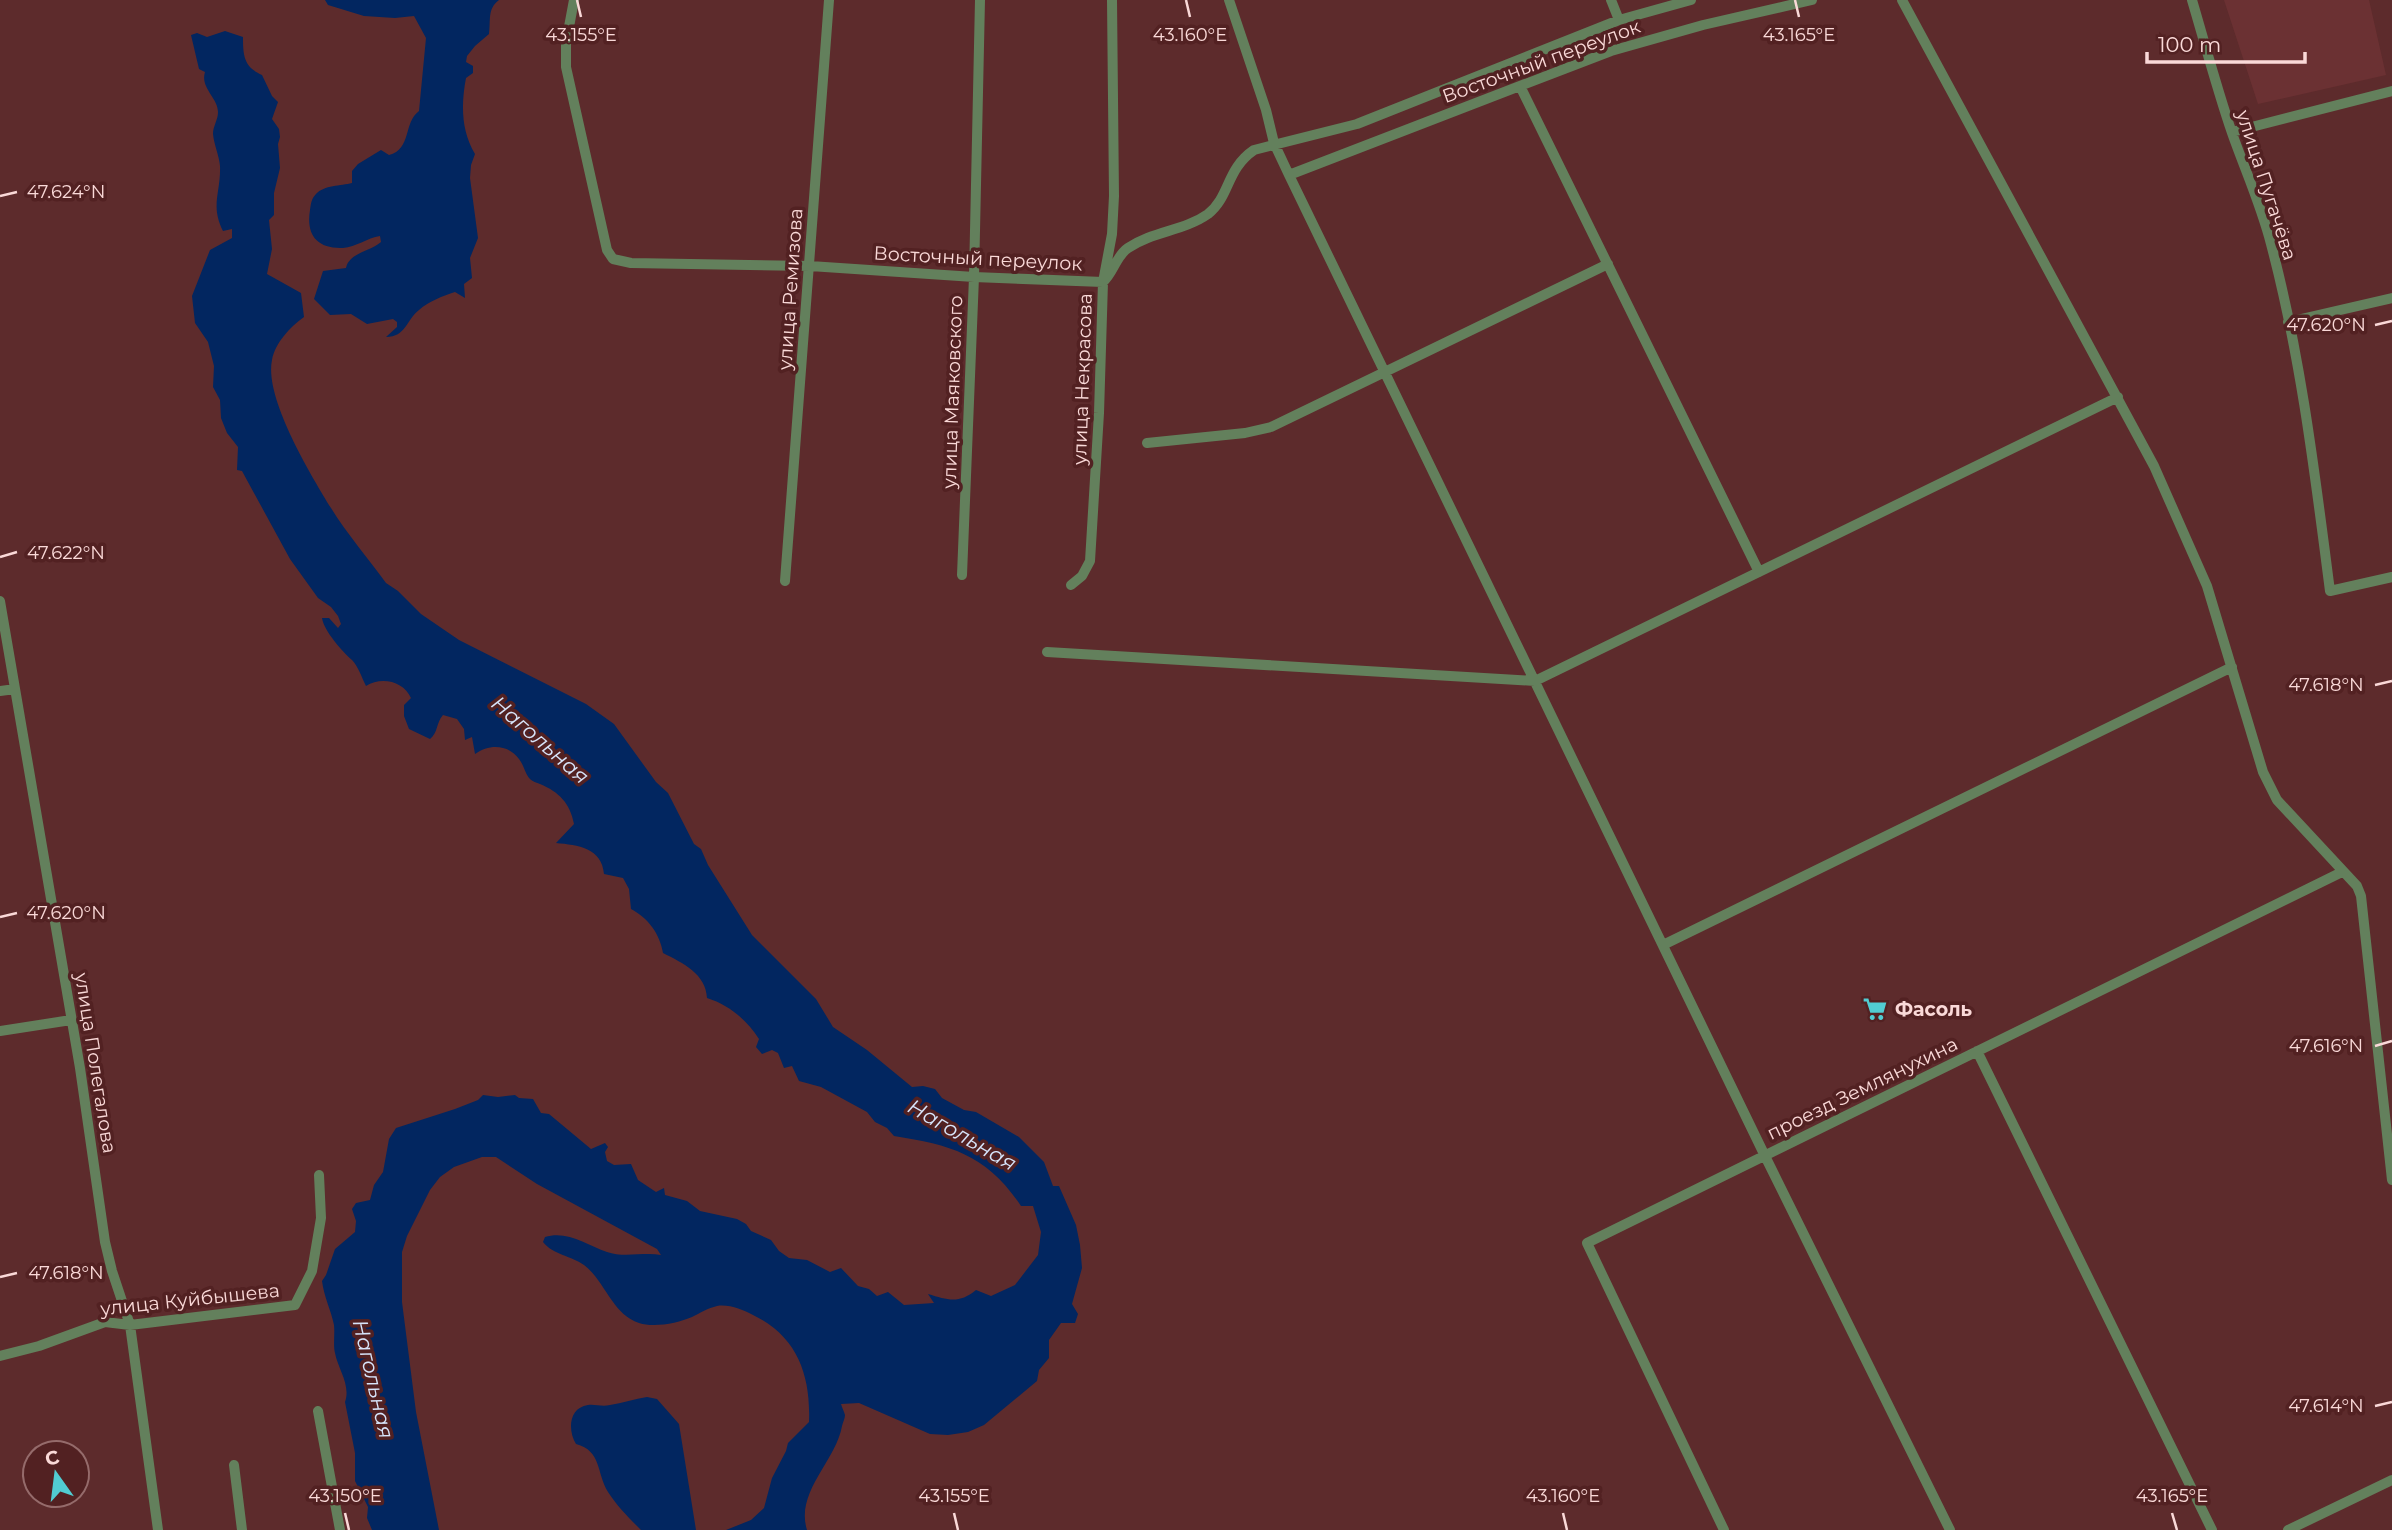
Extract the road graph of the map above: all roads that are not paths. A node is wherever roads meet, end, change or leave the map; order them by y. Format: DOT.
graph roads {
  1 [pos="574,0"];
  2 [pos="829,0"];
  3 [pos="980,0"];
  4 [pos="1112,0"];
  5 [pos="1229,0"];
  6 [pos="1611,0"];
  7 [pos="1691,0"];
  8 [pos="1812,0"];
  9 [pos="1902,0"];
  10 [pos="2192,0"];
  11 [pos="1619,20"];
  12 [pos="1520,86"];
  13 [pos="2392,91"];
  14 [pos="2232,132"];
  15 [pos="1274,144"];
  16 [pos="1289,175"];
  17 [pos="1608,264"];
  18 [pos="810,266"];
  19 [pos="974,278"];
  20 [pos="1103,282"];
  21 [pos="2392,298"];
  22 [pos="2288,322"];
  23 [pos="1385,373"];
  24 [pos="2118,397"];
  25 [pos="1147,443"];
  26 [pos="1759,572"];
  27 [pos="962,575"];
  28 [pos="2392,577"];
  29 [pos="785,581"];
  30 [pos="1071,585"];
  31 [pos="0,601"];
  32 [pos="1047,652"];
  33 [pos="2232,667"];
  34 [pos="1535,681"];
  35 [pos="15,689"];
  36 [pos="0,691"];
  37 [pos="2342,872"];
  38 [pos="1663,945"];
  39 [pos="71,1020"];
  40 [pos="0,1031"];
  41 [pos="1977,1051"];
  42 [pos="1765,1156"];
  43 [pos="319,1175"];
  44 [pos="2392,1180"];
  45 [pos="130,1325"];
  46 [pos="0,1356"];
  47 [pos="318,1411"];
  48 [pos="234,1465"];
  49 [pos="2392,1480"];
  50 [pos="158,1530"];
  51 [pos="242,1530"];
  52 [pos="340,1530"];
  53 [pos="1724,1530"];
  54 [pos="1950,1530"];
  55 [pos="2212,1530"];
  56 [pos="2288,1530"];
  1 -- 18 [label="street, Восточный переулок"];
  2 -- 18 [label="street, улица Ремизова"];
  3 -- 19 [label="street, улица Маяковского"];
  4 -- 20 [label="street, улица Некрасова"];
  5 -- 15 [label="street"];
  6 -- 11 [label="street"];
  7 -- 11 [label="street, Восточный переулок"];
  8 -- 12 [label="street, Восточный переулок"];
  9 -- 24 [label="street"];
  10 -- 14 [label="street, улица Пугачёва"];
  11 -- 15 [label="street, Восточный переулок"];
  12 -- 16 [label="street, Восточный переулок"];
  12 -- 17 [label="street"];
  13 -- 14 [label="street"];
  14 -- 22 [label="street, улица Пугачёва"];
  15 -- 16 [label="street"];
  15 -- 20 [label="street, Восточный переулок"];
  16 -- 23 [label="street"];
  17 -- 23 [label="street"];
  17 -- 26 [label="street"];
  18 -- 19 [label="street, Восточный переулок"];
  18 -- 29 [label="street, улица Ремизова"];
  19 -- 20 [label="street, Восточный переулок"];
  19 -- 27 [label="street, улица Маяковского"];
  20 -- 30 [label="street, улица Некрасова"];
  21 -- 22 [label="street"];
  22 -- 28 [label="street, улица Пугачёва"];
  23 -- 25 [label="street"];
  23 -- 34 [label="street"];
  24 -- 26 [label="street"];
  24 -- 33 [label="street"];
  26 -- 34 [label="street"];
  31 -- 35 [label="street, улица Полегалова"];
  32 -- 34 [label="street"];
  33 -- 37 [label="street"];
  33 -- 38 [label="street"];
  34 -- 38 [label="street"];
  35 -- 36 [label="street"];
  35 -- 39 [label="street, улица Полегалова"];
  37 -- 41 [label="street, проезд Землянухина"];
  37 -- 44 [label="street"];
  38 -- 42 [label="street"];
  39 -- 40 [label="street"];
  39 -- 45 [label="street, улица Полегалова"];
  41 -- 42 [label="street, проезд Землянухина"];
  41 -- 55 [label="street"];
  42 -- 53 [label="street, проезд Землянухина"];
  42 -- 54 [label="street"];
  43 -- 45 [label="street, улица Куйбышева"];
  45 -- 46 [label="street, улица Куйбышева"];
  45 -- 50 [label="street, улица Полегалова"];
  47 -- 52 [label="street"];
  48 -- 51 [label="street"];
  49 -- 56 [label="street"];
}
